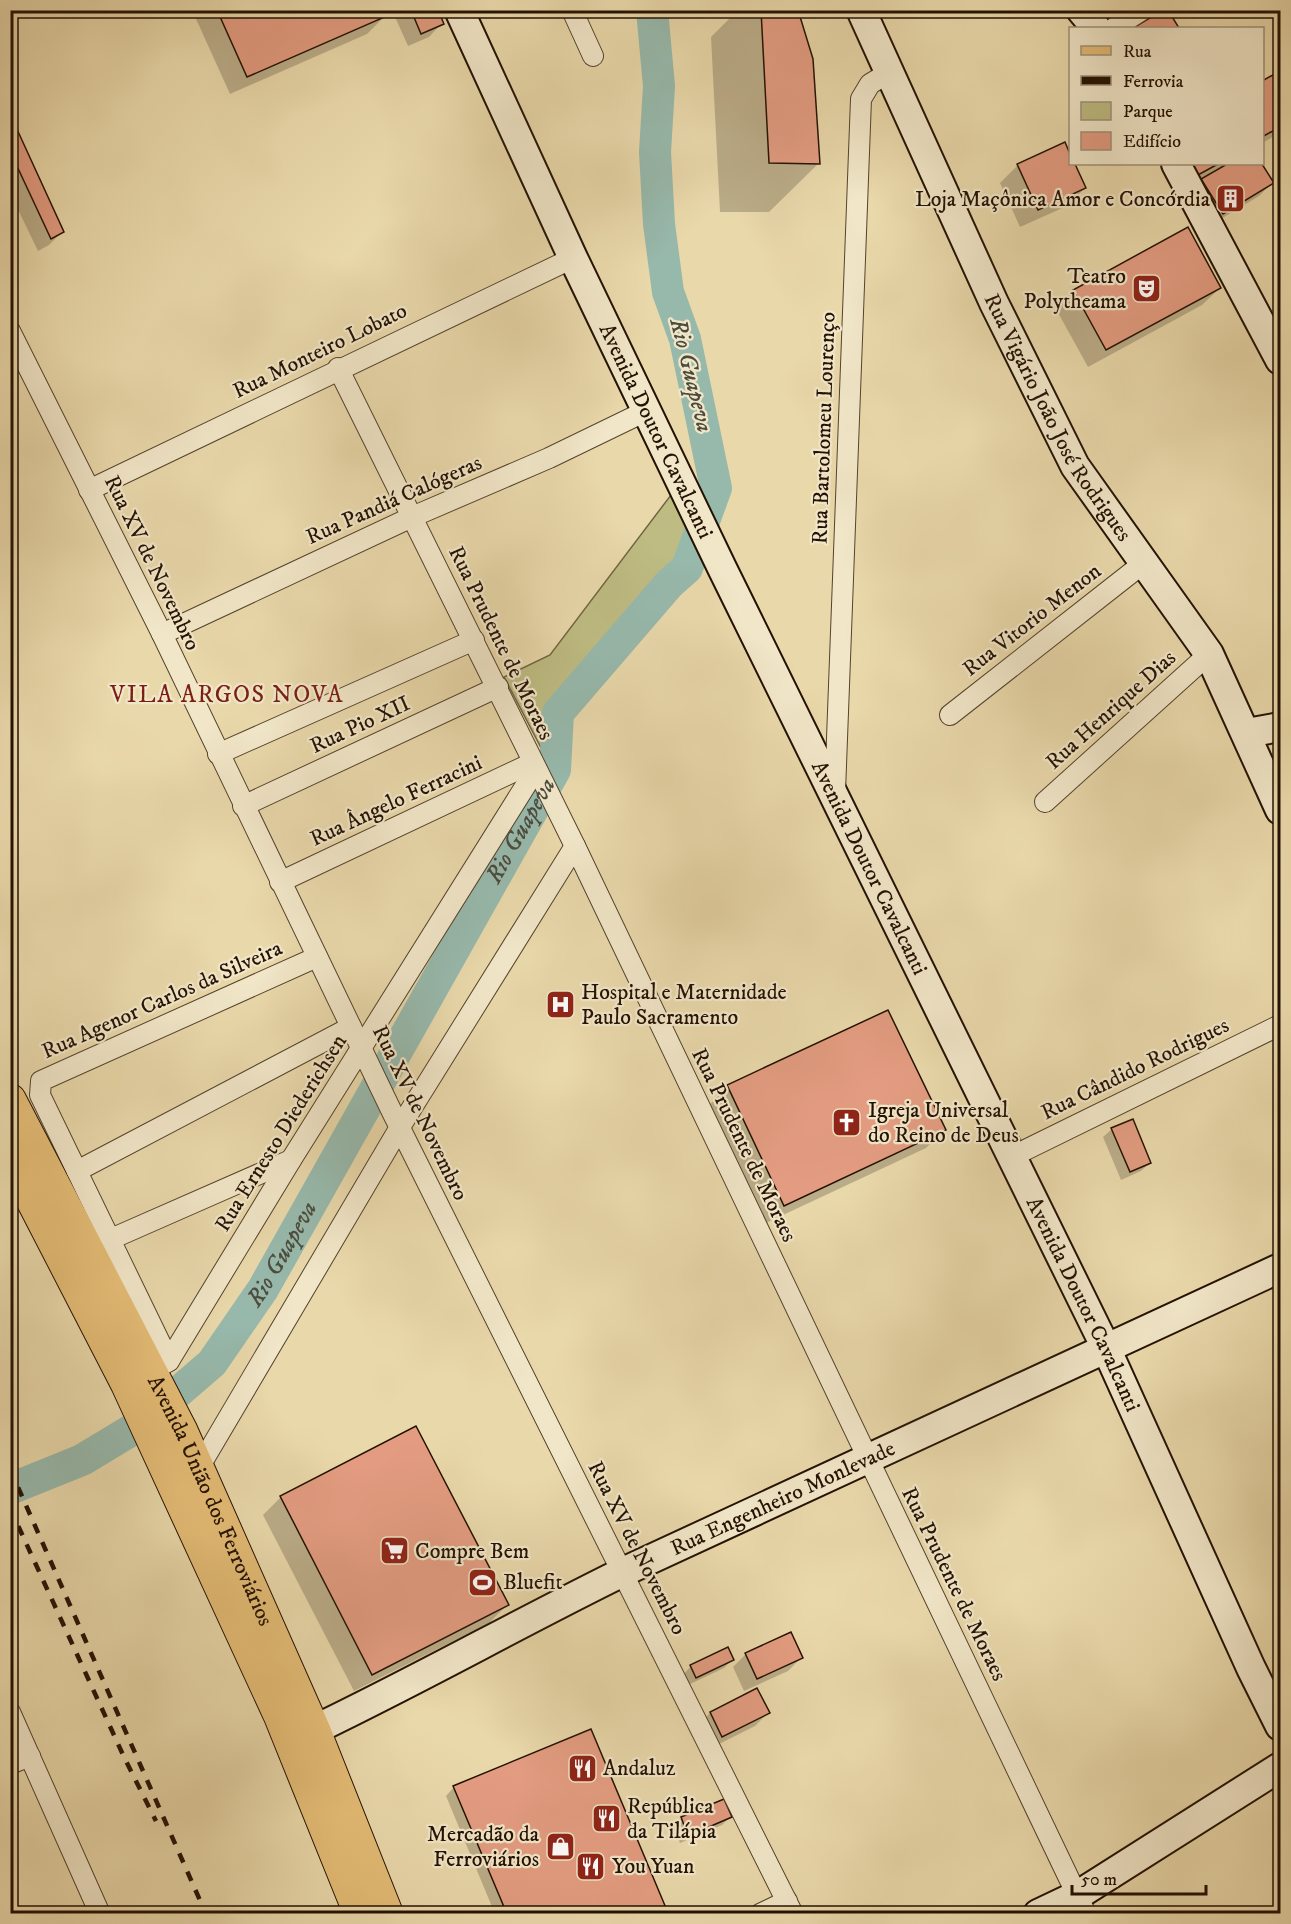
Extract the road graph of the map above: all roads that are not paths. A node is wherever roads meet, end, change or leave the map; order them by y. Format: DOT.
graph roads {
  1 [pos="459,10"];
  2 [pos="572,10"];
  3 [pos="861,10"];
  4 [pos="872,10"];
  5 [pos="1071,10"];
  6 [pos="1081,10"];
  7 [pos="1142,10"];
  8 [pos="1077,27"];
  9 [pos="1095,27"];
  10 [pos="1116,27"];
  11 [pos="879,46"];
  12 [pos="593,56"];
  13 [pos="888,73"];
  14 [pos="1177,165"];
  15 [pos="573,258"];
  16 [pos="10,331"];
  17 [pos="1277,345"];
  18 [pos="338,368"];
  19 [pos="646,411"];
  20 [pos="89,490"];
  21 [pos="412,517"];
  22 [pos="1145,562"];
  23 [pos="162,634"];
  24 [pos="474,640"];
  25 [pos="1209,654"];
  26 [pos="498,687"];
  27 [pos="950,715"];
  28 [pos="1281,727"];
  29 [pos="1247,733"];
  30 [pos="218,753"];
  31 [pos="537,772"];
  32 [pos="835,798"];
  33 [pos="1046,802"];
  34 [pos="243,806"];
  35 [pos="1281,810"];
  36 [pos="575,846"];
  37 [pos="280,882"];
  38 [pos="317,957"];
  39 [pos="1281,1025"];
  40 [pos="351,1027"];
  41 [pos="365,1057"];
  42 [pos="25,1098"];
  43 [pos="396,1120"];
  44 [pos="10,1157"];
  45 [pos="1011,1157"];
  46 [pos="291,1160"];
  47 [pos="77,1171"];
  48 [pos="111,1239"];
  49 [pos="1281,1268"];
  50 [pos="1106,1348"];
  51 [pos="147,1380"];
  52 [pos="867,1458"];
  53 [pos="197,1471"];
  54 [pos="623,1572"];
  55 [pos="10,1712"];
  56 [pos="1281,1726"];
  57 [pos="303,1736"];
  58 [pos="30,1756"];
  59 [pos="10,1764"];
  60 [pos="1281,1767"];
  61 [pos="1082,1904"];
  62 [pos="790,1907"];
  63 [pos="100,1914"];
  64 [pos="359,1914"];
  65 [pos="387,1914"];
  66 [pos="760,1914"];
  67 [pos="1038,1914"];
  1 -- 15 [label="main road, Avenida Doutor Cavalcanti"];
  2 -- 12 [label="street"];
  3 -- 11 [label="main road, Rua Vigário João José Rodrigues"];
  4 -- 11 [label="main road"];
  5 -- 8 [label="main road"];
  6 -- 9 [label="main road"];
  7 -- 10 [label="street"];
  11 -- 13 [label="main road, Rua Vigário João José Rodrigues"];
  13 -- 22 [label="main road, Rua Vigário João José Rodrigues"];
  13 -- 32 [label="street, Rua Bartolomeu Lourenço"];
  14 -- 17 [label="main road"];
  15 -- 18 [label="street, Rua Monteiro Lobato"];
  15 -- 19 [label="main road, Avenida Doutor Cavalcanti"];
  16 -- 20 [label="street, Rua XV de Novembro"];
  18 -- 20 [label="street, Rua Monteiro Lobato"];
  18 -- 21 [label="street, Rua Prudente de Moraes"];
  19 -- 21 [label="street, Rua Pandiá Calógeras"];
  19 -- 32 [label="main road, Avenida Doutor Cavalcanti"];
  20 -- 23 [label="street, Rua XV de Novembro"];
  21 -- 23 [label="street, Rua Pandiá Calógeras"];
  21 -- 24 [label="street, Rua Prudente de Moraes"];
  22 -- 25 [label="main road, Rua Vigário João José Rodrigues"];
  22 -- 27 [label="street, Rua Vitorio Menon"];
  23 -- 30 [label="street, Rua XV de Novembro"];
  24 -- 26 [label="street, Rua Prudente de Moraes"];
  24 -- 30 [label="street"];
  25 -- 29 [label="main road, Rua Vigário João José Rodrigues"];
  25 -- 33 [label="street, Rua Henrique Dias"];
  26 -- 31 [label="street, Rua Prudente de Moraes"];
  26 -- 34 [label="street, Rua Pio XII"];
  28 -- 29 [label="main road"];
  29 -- 35 [label="main road, Rua Vigário João José Rodrigues"];
  30 -- 34 [label="street, Rua XV de Novembro"];
  31 -- 36 [label="street, Rua Prudente de Moraes"];
  31 -- 37 [label="street, Rua Ângelo Ferracini"];
  31 -- 41 [label="street, Rua Ernesto Diederichsen"];
  32 -- 45 [label="main road, Avenida Doutor Cavalcanti"];
  34 -- 37 [label="street, Rua XV de Novembro"];
  36 -- 43 [label="street"];
  36 -- 52 [label="street, Rua Prudente de Moraes"];
  37 -- 38 [label="street, Rua XV de Novembro"];
  38 -- 40 [label="street, Rua XV de Novembro"];
  38 -- 42 [label="street, Rua Agenor Carlos da Silveira"];
  39 -- 45 [label="street, Rua Cândido Rodrigues"];
  40 -- 41 [label="street, Rua XV de Novembro"];
  40 -- 47 [label="street"];
  41 -- 43 [label="street, Rua XV de Novembro"];
  41 -- 46 [label="street, Rua Ernesto Diederichsen"];
  42 -- 47 [label="street"];
  42 -- 51 [label="main road, Avenida União dos Ferroviários"];
  43 -- 53 [label="street"];
  43 -- 54 [label="street, Rua XV de Novembro"];
  44 -- 51 [label="main road, Avenida União dos Ferroviários"];
  45 -- 50 [label="main road, Avenida Doutor Cavalcanti"];
  46 -- 48 [label="street"];
  46 -- 51 [label="street, Rua Ernesto Diederichsen"];
  47 -- 48 [label="street"];
  48 -- 51 [label="street"];
  49 -- 50 [label="main road, Rua Engenheiro Monlevade"];
  50 -- 52 [label="main road, Rua Engenheiro Monlevade"];
  50 -- 56 [label="main road, Avenida Doutor Cavalcanti"];
  51 -- 53 [label="main road, Avenida União dos Ferroviários"];
  51 -- 57 [label="main road, Avenida União dos Ferroviários"];
  52 -- 54 [label="main road, Rua Engenheiro Monlevade"];
  52 -- 61 [label="street, Rua Prudente de Moraes"];
  53 -- 57 [label="main road, Avenida União dos Ferroviários"];
  54 -- 57 [label="main road, Rua Engenheiro Monlevade"];
  54 -- 62 [label="street, Rua XV de Novembro"];
  55 -- 58 [label="street"];
  57 -- 64 [label="main road, Avenida União dos Ferroviários"];
  57 -- 65 [label="main road, Avenida União dos Ferroviários"];
  58 -- 59 [label="street"];
  58 -- 63 [label="street"];
  60 -- 61 [label="main road"];
  61 -- 67 [label="main road"];
  62 -- 66 [label="street"];
}
